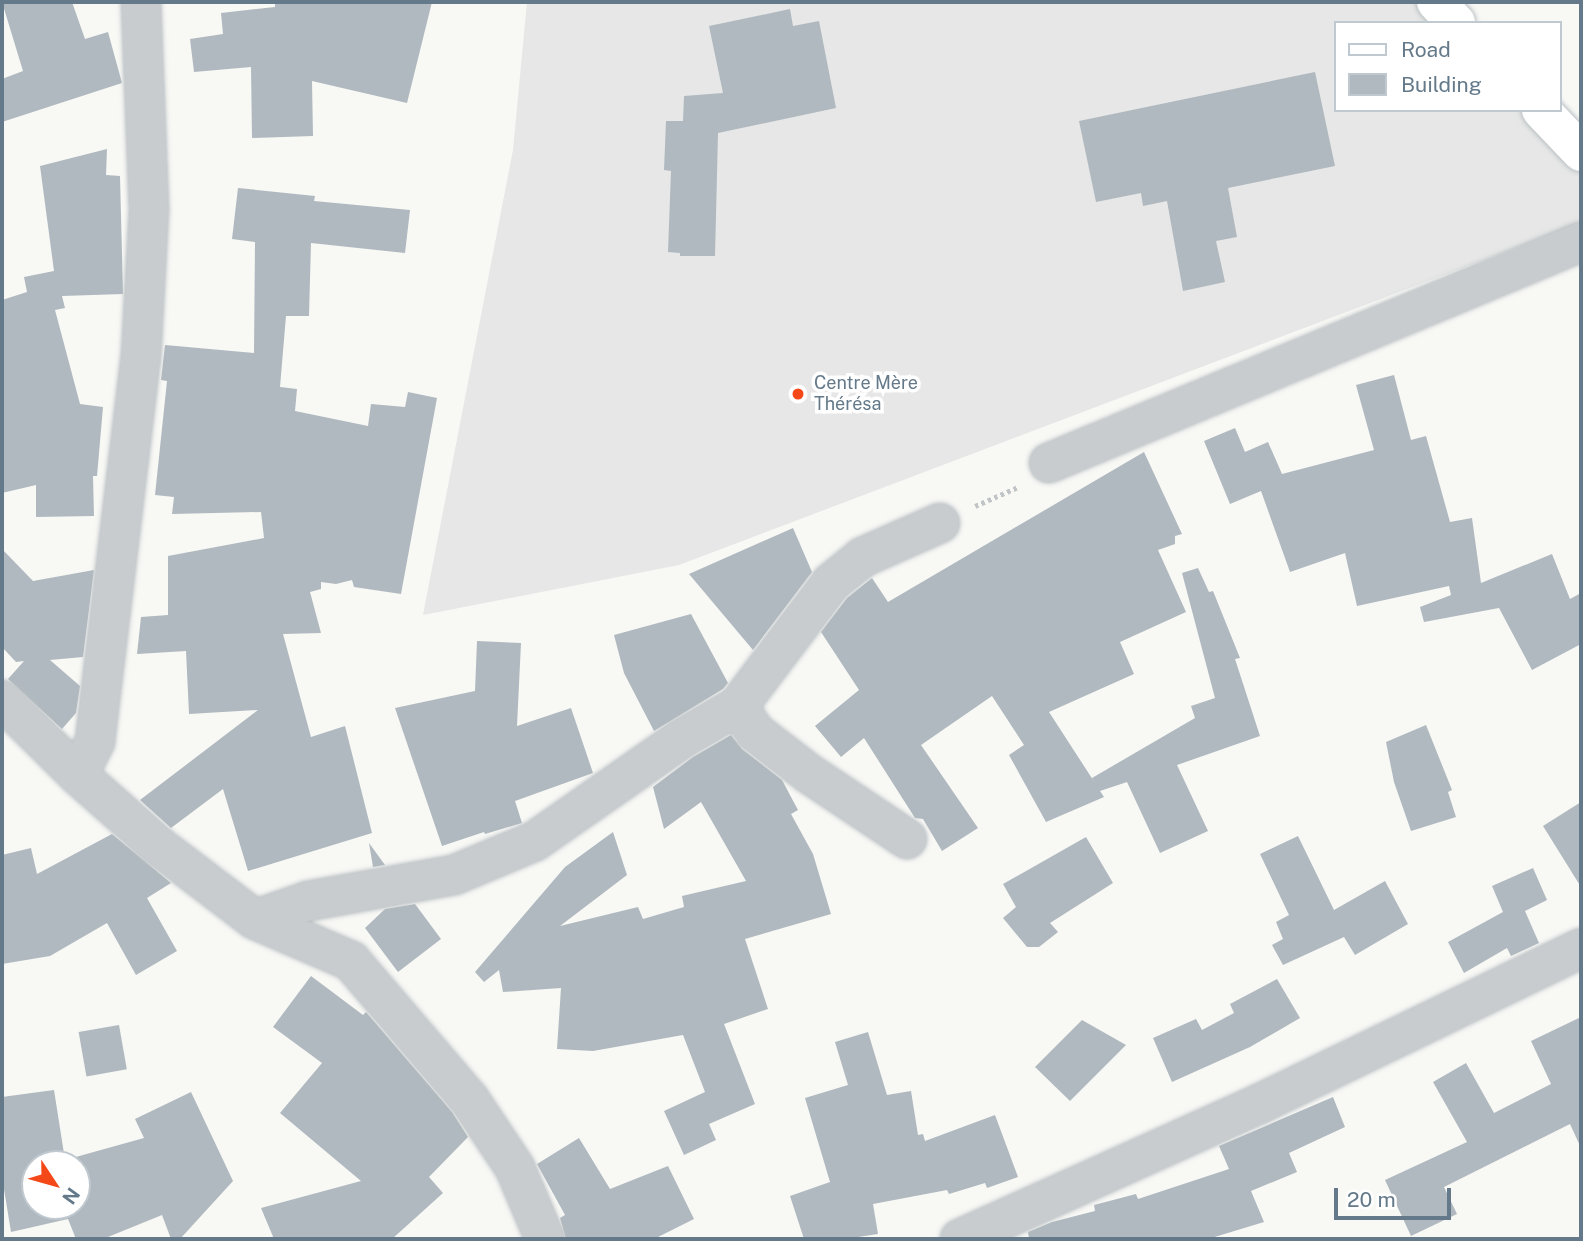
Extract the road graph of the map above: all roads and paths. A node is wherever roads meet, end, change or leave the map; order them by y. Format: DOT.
graph roads {
  1 [pos="141,2"];
  2 [pos="1436,2"];
  3 [pos="1454,21"];
  4 [pos="1543,112"];
  5 [pos="1581,152"];
  6 [pos="1581,242"];
  7 [pos="1049,463"];
  8 [pos="940,523"];
  9 [pos="2,700"];
  10 [pos="738,706"];
  11 [pos="78,775"];
  12 [pos="907,839"];
  13 [pos="257,919"];
  14 [pos="1581,948"];
  15 [pos="545,1239"];
  16 [pos="960,1239"];
  1 -- 11 [label="street"];
  2 -- 3 [label="street"];
  4 -- 5 [label="street"];
  6 -- 7 [label="street"];
  7 -- 8 [label="path"];
  8 -- 10 [label="street"];
  9 -- 11 [label="street"];
  10 -- 12 [label="street"];
  10 -- 13 [label="street"];
  11 -- 13 [label="street"];
  13 -- 15 [label="street"];
  14 -- 16 [label="street"];
}
